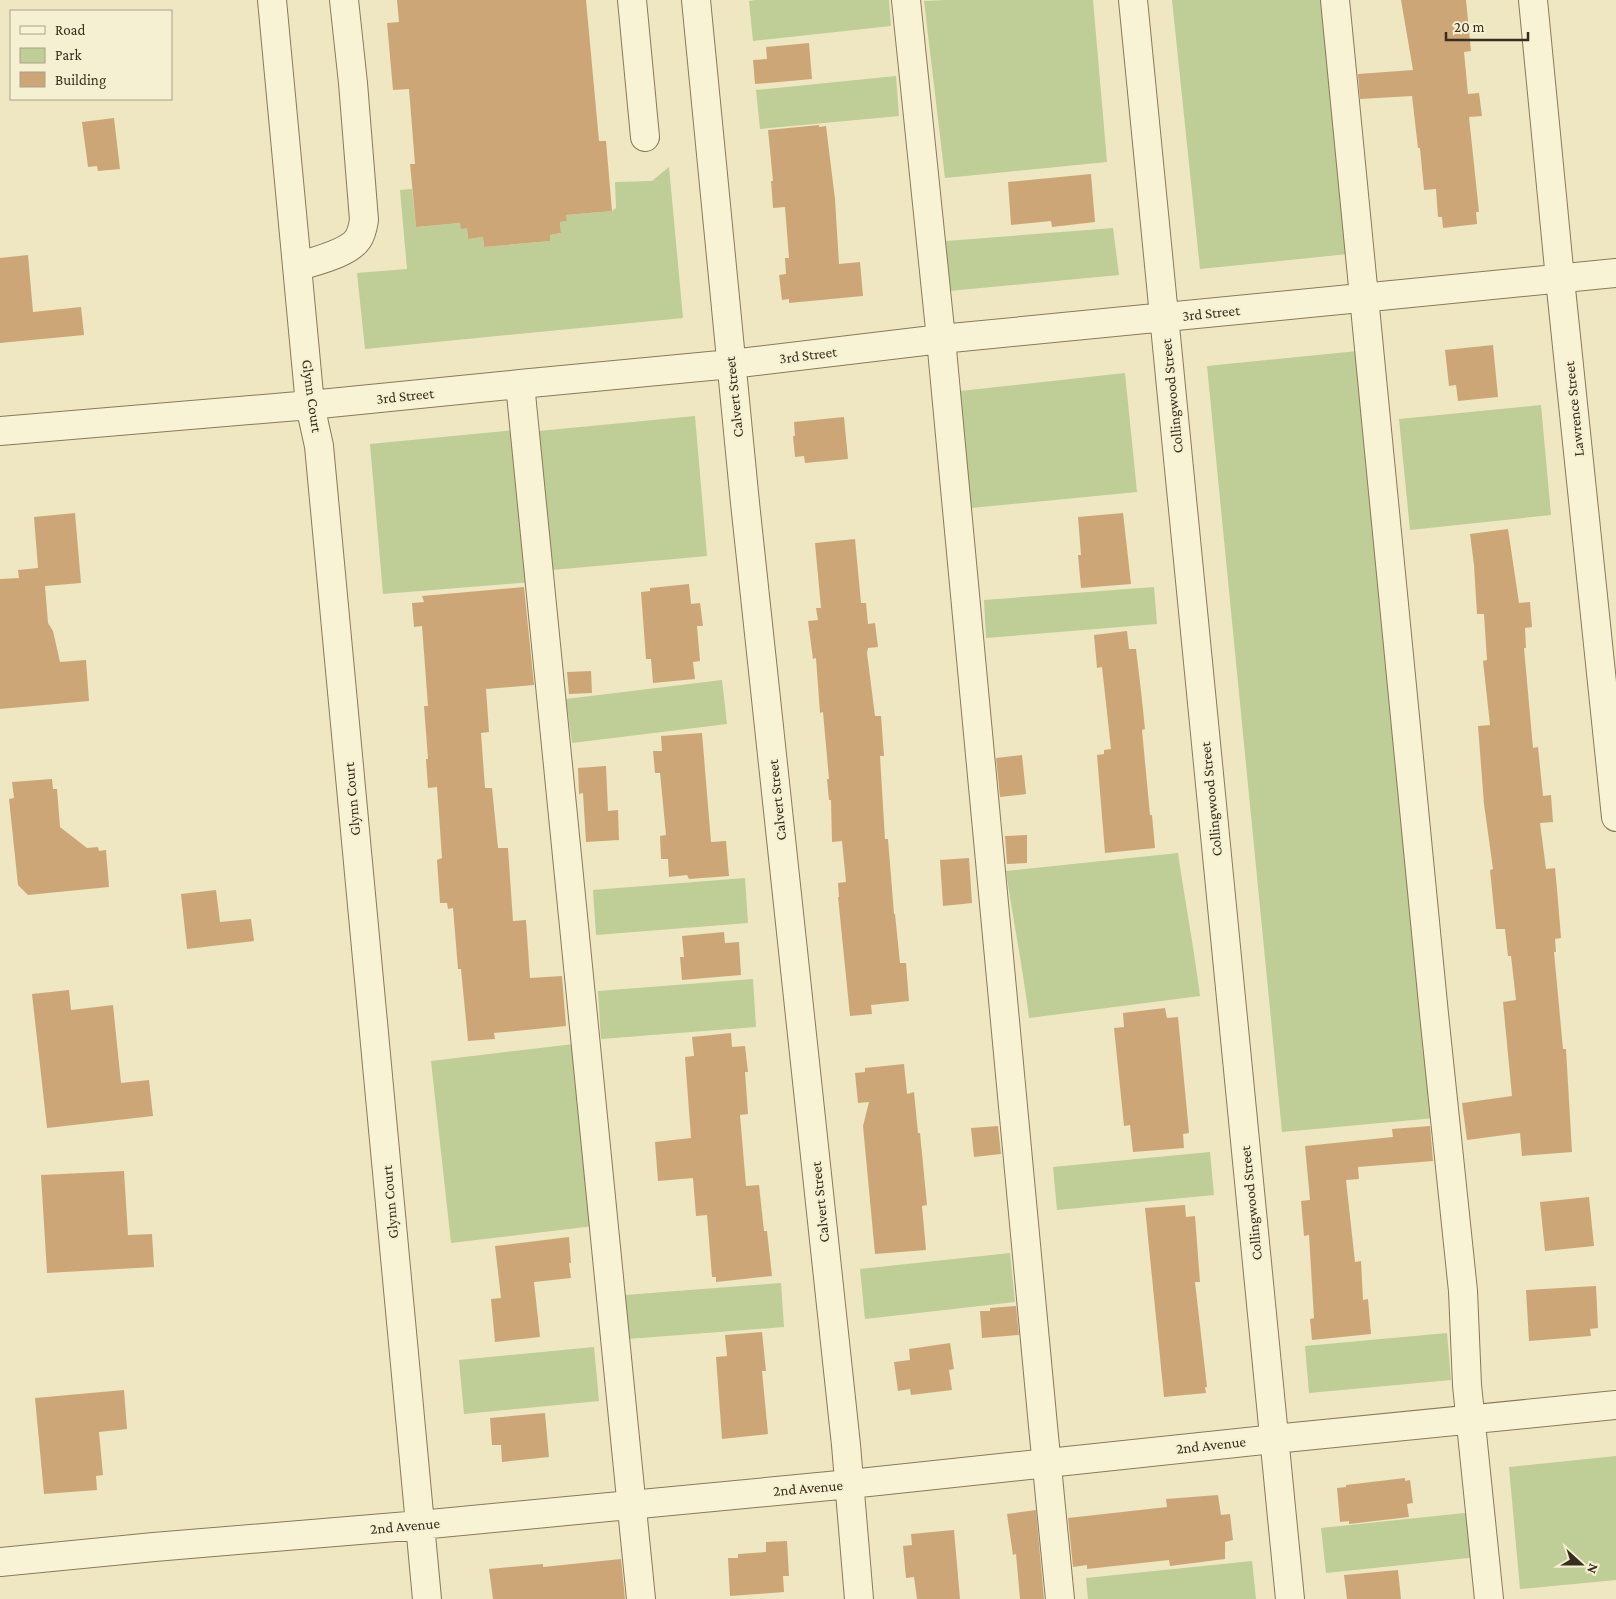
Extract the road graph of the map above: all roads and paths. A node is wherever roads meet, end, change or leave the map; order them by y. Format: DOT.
graph roads {
  1 [pos="272,0"];
  2 [pos="344,0"];
  3 [pos="632,0"];
  4 [pos="696,0"];
  5 [pos="906,0"];
  6 [pos="1133,0"];
  7 [pos="1335,0"];
  8 [pos="1533,0"];
  9 [pos="645,137"];
  10 [pos="297,267"];
  11 [pos="1616,273"];
  12 [pos="1560,279"];
  13 [pos="1364,298"];
  14 [pos="1164,317"];
  15 [pos="941,339"];
  16 [pos="731,364"];
  17 [pos="520,384"];
  18 [pos="310,405"];
  19 [pos="0,432"];
  20 [pos="1616,817"];
  21 [pos="1616,1405"];
  22 [pos="1471,1420"];
  23 [pos="1274,1439"];
  24 [pos="1046,1463"];
  25 [pos="850,1484"];
  26 [pos="633,1504"];
  27 [pos="420,1525"];
  28 [pos="0,1562"];
  29 [pos="427,1599"];
  30 [pos="641,1599"];
  31 [pos="858,1599"];
  32 [pos="1060,1599"];
  33 [pos="1290,1599"];
  34 [pos="1489,1599"];
  1 -- 10 [label="street, Glynn Court"];
  2 -- 10 [label="street"];
  3 -- 9 [label="street"];
  4 -- 16 [label="street, Calvert Street"];
  5 -- 15 [label="street"];
  6 -- 14 [label="street, Collingwood Street"];
  7 -- 13 [label="street"];
  8 -- 12 [label="street, Lawrence Street"];
  10 -- 18 [label="street, Glynn Court"];
  11 -- 12 [label="street, 3rd Street"];
  12 -- 13 [label="street, 3rd Street"];
  12 -- 20 [label="street, Lawrence Street"];
  13 -- 14 [label="street, 3rd Street"];
  13 -- 22 [label="street"];
  14 -- 15 [label="street, 3rd Street"];
  14 -- 23 [label="street, Collingwood Street"];
  15 -- 16 [label="street, 3rd Street"];
  15 -- 24 [label="street"];
  16 -- 17 [label="street, 3rd Street"];
  16 -- 25 [label="street, Calvert Street"];
  17 -- 18 [label="street, 3rd Street"];
  17 -- 26 [label="street"];
  18 -- 19 [label="street, 3rd Street"];
  18 -- 27 [label="street, Glynn Court"];
  21 -- 22 [label="street, 2nd Avenue"];
  22 -- 23 [label="street, 2nd Avenue"];
  22 -- 34 [label="street"];
  23 -- 24 [label="street, 2nd Avenue"];
  23 -- 33 [label="street, Collingwood Street"];
  24 -- 25 [label="street, 2nd Avenue"];
  24 -- 32 [label="street"];
  25 -- 26 [label="street, 2nd Avenue"];
  25 -- 31 [label="street, Calvert Street"];
  26 -- 27 [label="street, 2nd Avenue"];
  26 -- 30 [label="street"];
  27 -- 28 [label="street, 2nd Avenue"];
  27 -- 29 [label="street, Glynn Court"];
}
